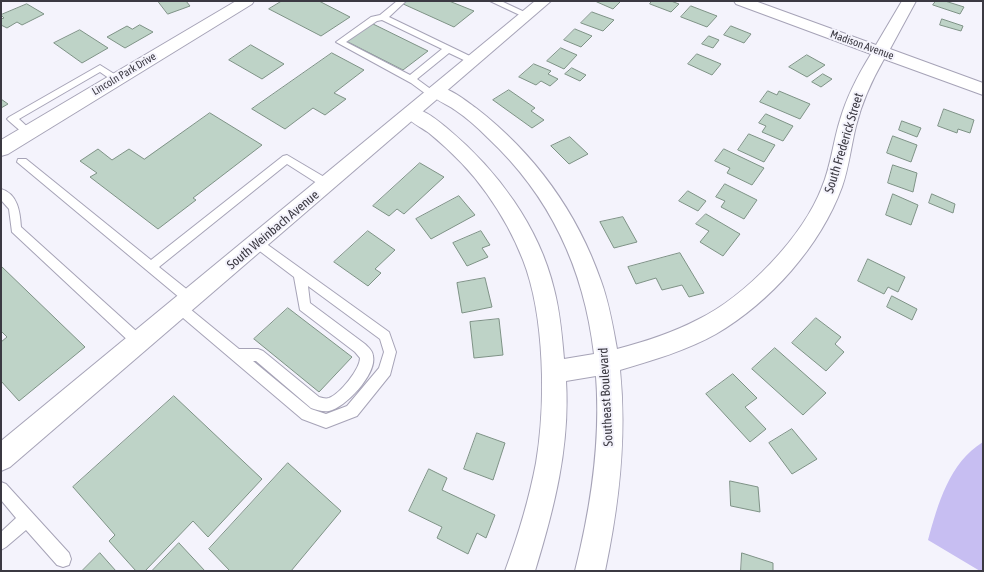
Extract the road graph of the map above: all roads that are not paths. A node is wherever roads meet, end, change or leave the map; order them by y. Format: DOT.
graph roads {
  1 [pos="402,1"];
  2 [pos="494,1"];
  3 [pos="544,1"];
  4 [pos="741,1"];
  5 [pos="909,1"];
  6 [pos="239,3"];
  7 [pos="527,15"];
  8 [pos="383,17"];
  9 [pos="448,49"];
  10 [pos="880,52"];
  11 [pos="473,61"];
  12 [pos="411,80"];
  13 [pos="983,89"];
  14 [pos="435,93"];
  15 [pos="412,113"];
  16 [pos="1,148"];
  17 [pos="22,162"];
  18 [pos="327,184"];
  19 [pos="1,193"];
  20 [pos="257,243"];
  21 [pos="151,267"];
  22 [pos="300,274"];
  23 [pos="185,303"];
  24 [pos="139,342"];
  25 [pos="237,355"];
  26 [pos="607,362"];
  27 [pos="554,371"];
  28 [pos="1,458"];
  29 [pos="1,489"];
  30 [pos="27,518"];
  31 [pos="1,542"];
  32 [pos="63,559"];
  33 [pos="520,571"];
  34 [pos="590,571"];
  1 -- 8 [label="lane"];
  2 -- 7 [label="lane"];
  3 -- 7 [label="street, South Weinbach Avenue"];
  4 -- 10 [label="street, Madison Avenue"];
  5 -- 10 [label="street, South Frederick Street"];
  6 -- 16 [label="street, Lincoln Park Drive"];
  7 -- 11 [label="street, South Weinbach Avenue"];
  8 -- 9 [label="lane"];
  8 -- 12 [label="lane"];
  9 -- 11 [label="lane"];
  9 -- 12 [label="lane"];
  10 -- 13 [label="street, Madison Avenue"];
  10 -- 26 [label="street, South Frederick Street"];
  11 -- 14 [label="street, South Weinbach Avenue"];
  12 -- 14 [label="lane"];
  14 -- 15 [label="street, South Weinbach Avenue"];
  14 -- 26 [label="street, Southeast Boulevard"];
  15 -- 18 [label="street, South Weinbach Avenue"];
  15 -- 27 [label="street"];
  17 -- 21 [label="lane"];
  18 -- 20 [label="street, South Weinbach Avenue"];
  18 -- 21 [label="lane"];
  19 -- 24 [label="lane"];
  20 -- 22 [label="lane"];
  20 -- 23 [label="street, South Weinbach Avenue"];
  21 -- 23 [label="lane"];
  22 -- 25 [label="lane"];
  22 -- 25 [label="lane"];
  23 -- 24 [label="street, South Weinbach Avenue"];
  23 -- 25 [label="lane"];
  24 -- 28 [label="street, South Weinbach Avenue"];
  26 -- 27 [label="street, South Frederick Street"];
  26 -- 34 [label="street, Southeast Boulevard"];
  27 -- 33 [label="street"];
  29 -- 30 [label="lane"];
  30 -- 31 [label="lane"];
  30 -- 32 [label="lane"];
}
